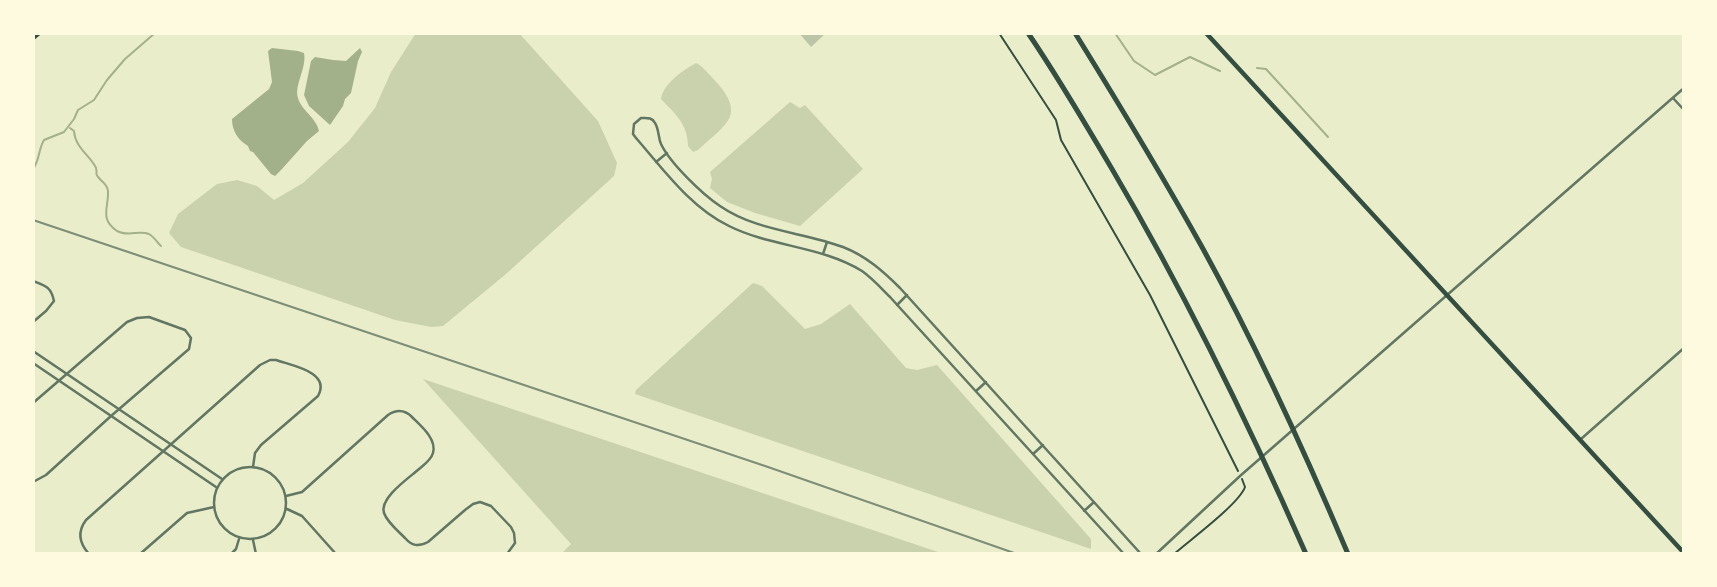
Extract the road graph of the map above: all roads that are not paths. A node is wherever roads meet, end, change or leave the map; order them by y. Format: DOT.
graph roads {
  1 [pos="38,33"];
  2 [pos="1028,33"];
  3 [pos="1075,33"];
  4 [pos="1206,33"];
  5 [pos="33,38"];
  6 [pos="1684,88"];
  7 [pos="1673,97"];
  8 [pos="1684,110"];
  9 [pos="667,153"];
  10 [pos="656,162"];
  11 [pos="827,242"];
  12 [pos="823,254"];
  13 [pos="33,281"];
  14 [pos="907,295"];
  15 [pos="1447,296"];
  16 [pos="897,304"];
  17 [pos="33,322"];
  18 [pos="1684,348"];
  19 [pos="33,351"];
  20 [pos="33,363"];
  21 [pos="67,373"];
  22 [pos="59,380"];
  23 [pos="986,382"];
  24 [pos="976,391"];
  25 [pos="33,403"];
  26 [pos="118,410"];
  27 [pos="111,416"];
  28 [pos="1581,439"];
  29 [pos="171,444"];
  30 [pos="1043,445"];
  31 [pos="164,451"];
  32 [pos="1033,453"];
  33 [pos="253,467"];
  34 [pos="222,479"];
  35 [pos="33,482"];
  36 [pos="217,487"];
  37 [pos="286,496"];
  38 [pos="1094,502"];
  39 [pos="214,507"];
  40 [pos="286,509"];
  41 [pos="1084,510"];
  42 [pos="239,539"];
  43 [pos="253,540"];
  44 [pos="1684,553"];
  45 [pos="89,554"];
  46 [pos="140,554"];
  47 [pos="231,554"];
  48 [pos="256,554"];
  49 [pos="336,554"];
  50 [pos="507,554"];
  51 [pos="1124,554"];
  52 [pos="1141,554"];
  53 [pos="1156,554"];
  54 [pos="1306,554"];
  55 [pos="1348,554"];
  1 -- 5 [label="main road"];
  2 -- 54 [label="highway"];
  3 -- 55 [label="highway"];
  4 -- 15 [label="main road"];
  6 -- 7 [label="street"];
  7 -- 8 [label="street"];
  7 -- 15 [label="street"];
  9 -- 10 [label="street"];
  9 -- 10 [label="street"];
  9 -- 11 [label="street"];
  10 -- 12 [label="street"];
  11 -- 12 [label="street"];
  11 -- 14 [label="street"];
  12 -- 16 [label="street"];
  13 -- 17 [label="street"];
  14 -- 16 [label="street"];
  14 -- 23 [label="street"];
  15 -- 28 [label="main road"];
  15 -- 53 [label="street"];
  16 -- 24 [label="street"];
  18 -- 28 [label="street"];
  19 -- 21 [label="street"];
  20 -- 22 [label="street"];
  21 -- 22 [label="street"];
  21 -- 26 [label="street"];
  21 -- 26 [label="street"];
  22 -- 25 [label="street"];
  22 -- 27 [label="street"];
  23 -- 24 [label="street"];
  23 -- 30 [label="street"];
  24 -- 32 [label="street"];
  26 -- 27 [label="street"];
  26 -- 29 [label="street"];
  27 -- 31 [label="street"];
  27 -- 35 [label="street"];
  28 -- 44 [label="main road"];
  29 -- 31 [label="street"];
  29 -- 33 [label="street"];
  29 -- 34 [label="street"];
  30 -- 32 [label="street"];
  30 -- 38 [label="street"];
  31 -- 36 [label="street"];
  31 -- 45 [label="street"];
  32 -- 41 [label="street"];
  33 -- 34 [label="street"];
  33 -- 37 [label="street"];
  34 -- 36 [label="street"];
  36 -- 39 [label="street"];
  37 -- 40 [label="street"];
  37 -- 50 [label="street"];
  38 -- 41 [label="street"];
  38 -- 52 [label="street"];
  39 -- 42 [label="street"];
  39 -- 46 [label="street"];
  40 -- 43 [label="street"];
  40 -- 49 [label="street"];
  41 -- 51 [label="street"];
  42 -- 43 [label="street"];
  42 -- 47 [label="street"];
  43 -- 48 [label="street"];
}
